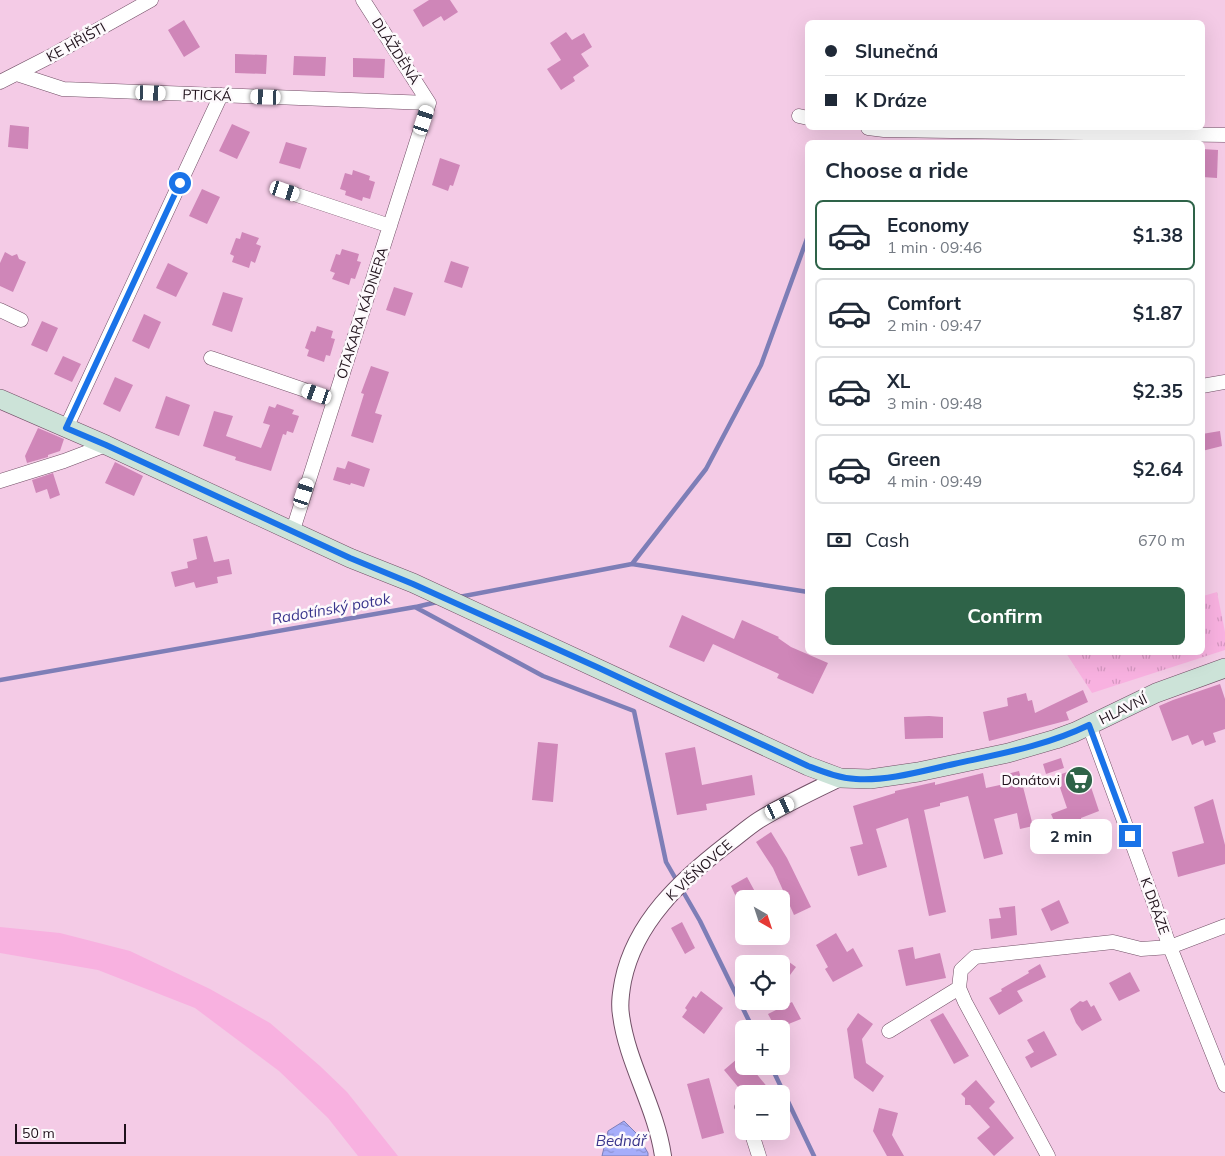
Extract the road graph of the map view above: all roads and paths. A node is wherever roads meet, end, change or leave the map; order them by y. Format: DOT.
graph roads {
  1 [pos="151,0"];
  2 [pos="363,0"];
  3 [pos="17,74"];
  4 [pos="0,82"];
  5 [pos="220,95"];
  6 [pos="429,103"];
  7 [pos="884,130"];
  8 [pos="1225,135"];
  9 [pos="285,191"];
  10 [pos="390,226"];
  11 [pos="0,310"];
  12 [pos="21,320"];
  13 [pos="211,358"];
  14 [pos="1225,382"];
  15 [pos="1205,385"];
  16 [pos="0,399"];
  17 [pos="334,400"];
  18 [pos="66,428"];
  19 [pos="106,445"];
  20 [pos="0,481"];
  21 [pos="293,530"];
  22 [pos="1225,668"];
  23 [pos="1089,725"];
  24 [pos="840,778"];
  25 [pos="1225,926"];
  26 [pos="1170,947"];
  27 [pos="960,988"];
  28 [pos="889,1031"];
  29 [pos="1225,1086"];
  30 [pos="753,1140"];
  31 [pos="663,1156"];
  32 [pos="759,1156"];
  33 [pos="1048,1156"];
  1 -- 3 [label="street, KE HŘIŠTI"];
  2 -- 6 [label="street, DLÁŽDĚNÁ"];
  3 -- 4 [label="street, KE HŘIŠTI"];
  3 -- 5 [label="street, PTICKÁ"];
  5 -- 6 [label="street, PTICKÁ"];
  5 -- 18 [label="street"];
  6 -- 10 [label="street, OTAKARA KÁDNERA"];
  7 -- 8 [label="street"];
  9 -- 10 [label="street"];
  10 -- 17 [label="street, OTAKARA KÁDNERA"];
  11 -- 12 [label="street"];
  13 -- 17 [label="street"];
  14 -- 15 [label="street"];
  16 -- 18 [label="main road, HLAVNÍ"];
  17 -- 21 [label="street, OTAKARA KÁDNERA"];
  18 -- 19 [label="main road, HLAVNÍ"];
  19 -- 20 [label="street"];
  19 -- 21 [label="main road, HLAVNÍ"];
  21 -- 24 [label="main road, HLAVNÍ"];
  22 -- 23 [label="main road, HLAVNÍ"];
  23 -- 24 [label="main road, HLAVNÍ"];
  23 -- 26 [label="street, K DRÁZE"];
  24 -- 31 [label="street, K VIŠŇOVCE"];
  25 -- 26 [label="street"];
  26 -- 27 [label="street"];
  26 -- 29 [label="street, K DRÁZE"];
  27 -- 28 [label="street"];
  27 -- 33 [label="street"];
  30 -- 32 [label="street"];
}
